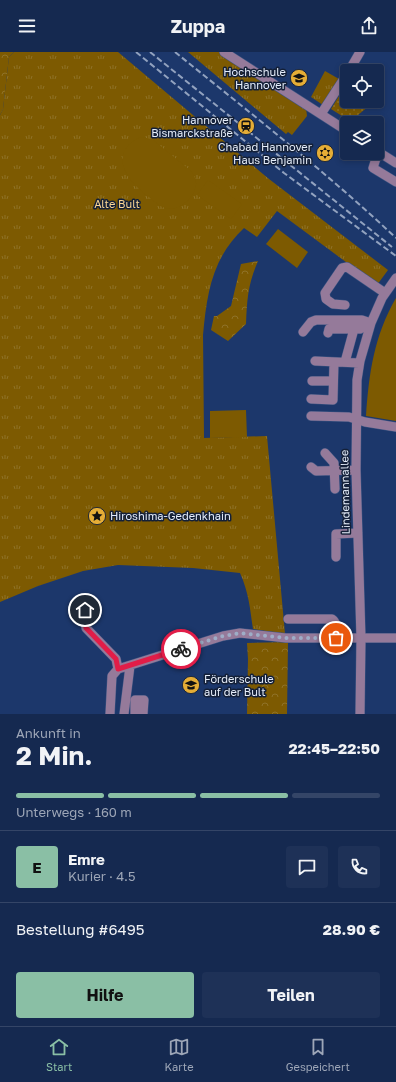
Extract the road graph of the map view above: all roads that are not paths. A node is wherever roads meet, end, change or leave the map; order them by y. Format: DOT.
graph roads {
  1 [pos="360,52"];
  2 [pos="228,53"];
  3 [pos="353,64"];
  4 [pos="340,85"];
  5 [pos="321,114"];
  6 [pos="340,126"];
  7 [pos="384,155"];
  8 [pos="375,160"];
  9 [pos="396,163"];
  10 [pos="396,182"];
  11 [pos="396,278"];
  12 [pos="385,293"];
  13 [pos="345,305"];
  14 [pos="371,322"];
  15 [pos="348,327"];
  16 [pos="303,332"];
  17 [pos="328,333"];
  18 [pos="315,362"];
  19 [pos="339,362"];
  20 [pos="360,363"];
  21 [pos="312,381"];
  22 [pos="333,382"];
  23 [pos="311,399"];
  24 [pos="311,416"];
  25 [pos="356,419"];
  26 [pos="396,427"];
  27 [pos="325,453"];
  28 [pos="311,466"];
  29 [pos="356,470"];
  30 [pos="334,471"];
  31 [pos="335,490"];
  32 [pos="358,533"];
  33 [pos="336,557"];
  34 [pos="85,610"];
  35 [pos="288,619"];
  36 [pos="336,638"];
  37 [pos="361,638"];
  38 [pos="396,638"];
  39 [pos="130,666"];
  40 [pos="118,669"];
  41 [pos="124,710"];
  42 [pos="135,710"];
  43 [pos="110,714"];
  44 [pos="143,714"];
  45 [pos="360,714"];
  1 -- 3 [label="street"];
  2 -- 5 [label="street"];
  4 -- 5 [label="street"];
  5 -- 6 [label="street"];
  7 -- 9 [label="street"];
  8 -- 10 [label="street"];
  11 -- 12 [label="street, Lindemannallee"];
  12 -- 13 [label="street"];
  12 -- 14 [label="street, Lindemannallee"];
  14 -- 15 [label="street"];
  14 -- 20 [label="street, Lindemannallee"];
  15 -- 16 [label="street"];
  15 -- 17 [label="street"];
  15 -- 19 [label="street"];
  18 -- 19 [label="street"];
  19 -- 20 [label="street"];
  19 -- 22 [label="street"];
  20 -- 25 [label="street, Lindemannallee"];
  21 -- 22 [label="street"];
  22 -- 23 [label="street"];
  24 -- 25 [label="street"];
  25 -- 26 [label="street"];
  25 -- 29 [label="street, Lindemannallee"];
  27 -- 30 [label="street"];
  28 -- 30 [label="street"];
  29 -- 30 [label="street"];
  29 -- 32 [label="street, Lindemannallee"];
  30 -- 31 [label="street"];
  32 -- 33 [label="street"];
  32 -- 37 [label="street, Lindemannallee"];
  34 -- 40 [label="street"];
  35 -- 36 [label="street"];
  36 -- 37 [label="street"];
  36 -- 39 [label="street"];
  37 -- 38 [label="street"];
  37 -- 45 [label="street, Lindemannallee"];
  39 -- 40 [label="street"];
  39 -- 41 [label="street"];
  40 -- 43 [label="street"];
  41 -- 42 [label="street"];
  42 -- 44 [label="street"];
}
